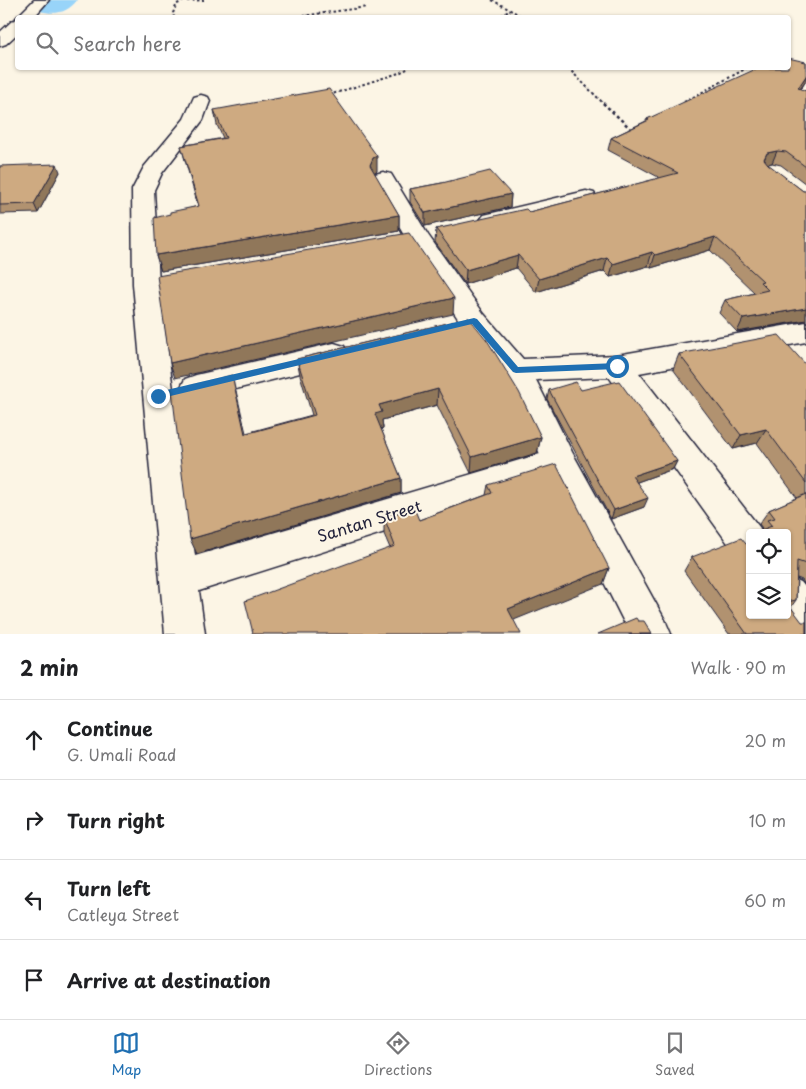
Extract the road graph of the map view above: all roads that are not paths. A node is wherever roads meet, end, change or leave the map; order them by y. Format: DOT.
graph roads {
  1 [pos="42,0"];
  2 [pos="27,15"];
  3 [pos="15,27"];
  4 [pos="0,41"];
  5 [pos="201,101"];
  6 [pos="383,179"];
  7 [pos="605,194"];
  8 [pos="473,224"];
  9 [pos="806,332"];
  10 [pos="359,348"];
  11 [pos="617,366"];
  12 [pos="516,370"];
  13 [pos="158,396"];
  14 [pos="560,462"];
  15 [pos="746,539"];
  16 [pos="178,579"];
  17 [pos="791,600"];
  18 [pos="806,619"];
  19 [pos="185,634"];
  20 [pos="651,634"];
  1 -- 2 [label="main road"];
  3 -- 4 [label="main road"];
  5 -- 13 [label="main road"];
  6 -- 12 [label="main road"];
  7 -- 8 [label="main road"];
  9 -- 11 [label="main road"];
  10 -- 13 [label="main road"];
  11 -- 12 [label="main road"];
  11 -- 15 [label="main road"];
  12 -- 14 [label="main road"];
  13 -- 16 [label="main road"];
  14 -- 16 [label="main road, Santan Street"];
  14 -- 20 [label="main road"];
  16 -- 19 [label="main road"];
  17 -- 18 [label="main road"];
}
